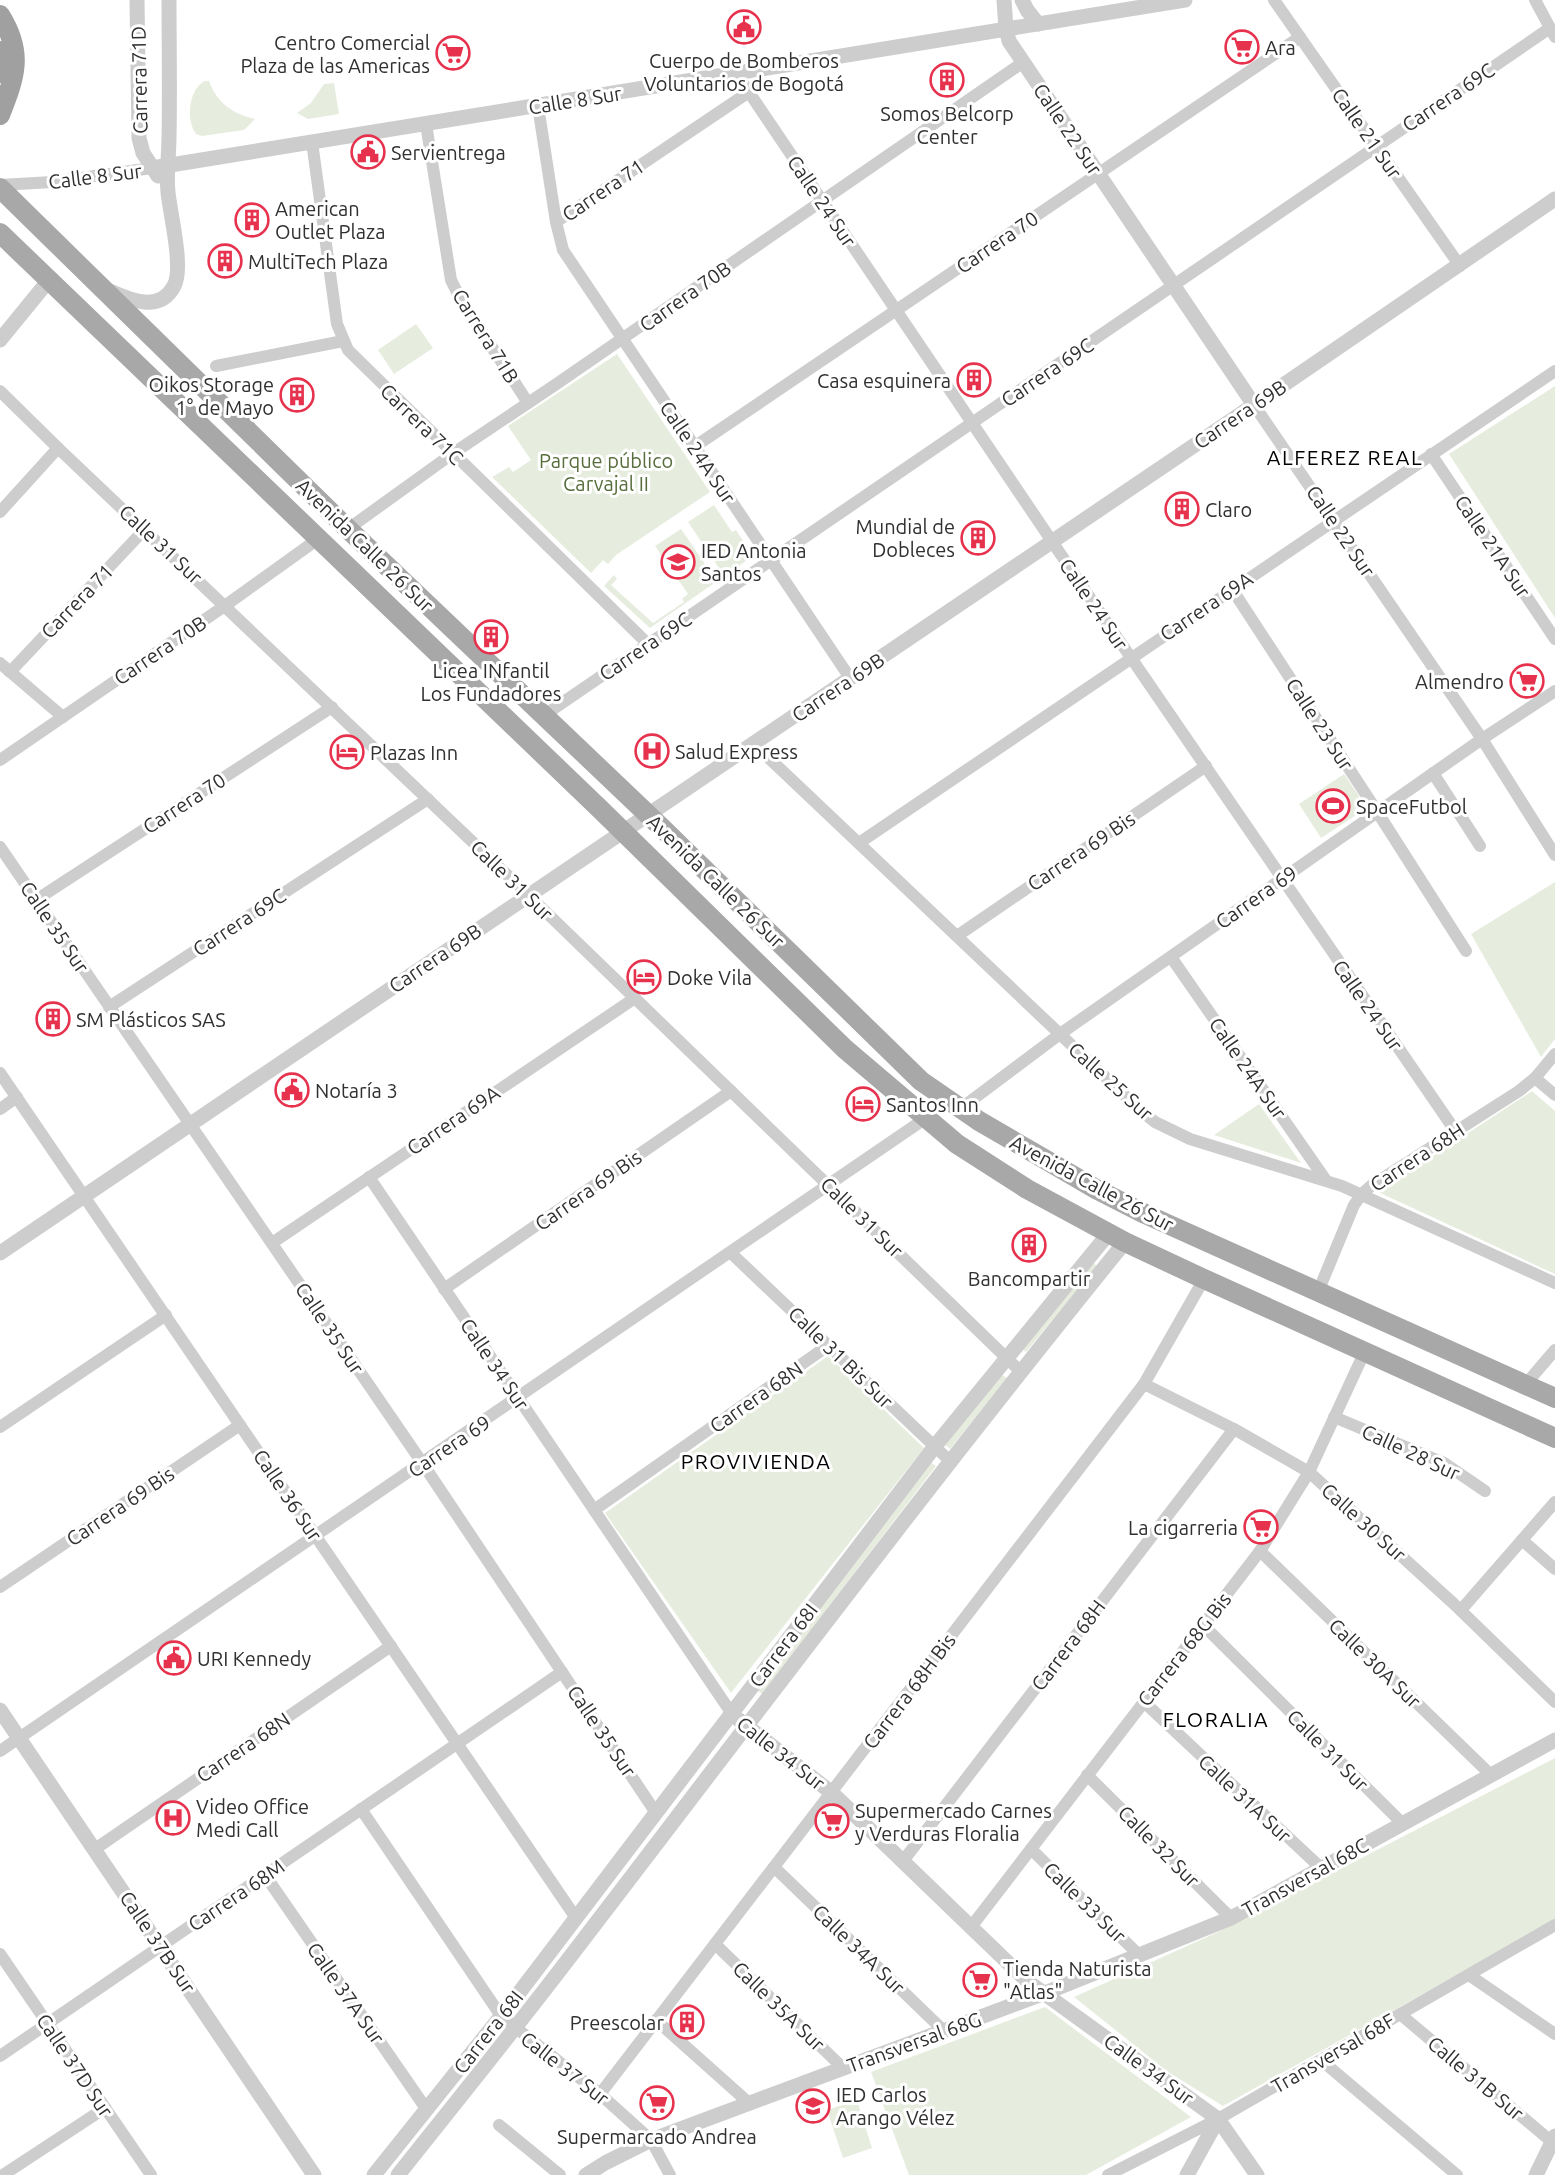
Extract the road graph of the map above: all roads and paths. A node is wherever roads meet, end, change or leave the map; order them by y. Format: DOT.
graph roads {
  1 [pos="137,0"];
  2 [pos="169,0"];
  3 [pos="1004,0"];
  4 [pos="1022,0"];
  5 [pos="1185,0"];
  6 [pos="1274,0"];
  7 [pos="1535,0"];
  8 [pos="0,15"];
  9 [pos="1038,24"];
  10 [pos="1006,29"];
  11 [pos="1553,32"];
  12 [pos="1300,37"];
  13 [pos="0,51"];
  14 [pos="1022,63"];
  15 [pos="0,73"];
  16 [pos="736,73"];
  17 [pos="748,92"];
  18 [pos="538,106"];
  19 [pos="0,116"];
  20 [pos="426,124"];
  21 [pos="312,142"];
  22 [pos="1376,146"];
  23 [pos="168,166"];
  24 [pos="152,168"];
  25 [pos="1098,174"];
  26 [pos="0,187"];
  27 [pos="167,188"];
  28 [pos="1555,199"];
  29 [pos="822,201"];
  30 [pos="556,222"];
  31 [pos="0,233"];
  32 [pos="1460,266"];
  33 [pos="49,280"];
  34 [pos="1173,285"];
  35 [pos="99,286"];
  36 [pos="896,311"];
  37 [pos="0,340"];
  38 [pos="621,340"];
  39 [pos="343,341"];
  40 [pos="216,366"];
  41 [pos="1555,371"];
  42 [pos="0,391"];
  43 [pos="528,403"];
  44 [pos="1254,405"];
  45 [pos="971,423"];
  46 [pos="694,447"];
  47 [pos="58,448"];
  48 [pos="452,454"];
  49 [pos="1431,454"];
  50 [pos="0,512"];
  51 [pos="1333,520"];
  52 [pos="348,529"];
  53 [pos="145,530"];
  54 [pos="318,539"];
  55 [pos="1052,542"];
  56 [pos="771,560"];
  57 [pos="1232,589"];
  58 [pos="225,605"];
  59 [pos="1555,639"];
  60 [pos="648,644"];
  61 [pos="1130,657"];
  62 [pos="5,668"];
  63 [pos="850,678"];
  64 [pos="1555,691"];
  65 [pos="332,707"];
  66 [pos="543,716"];
  67 [pos="63,717"];
  68 [pos="1482,739"];
  69 [pos="754,744"];
  70 [pos="0,760"];
  71 [pos="1206,765"];
  72 [pos="1433,773"];
  73 [pos="428,799"];
  74 [pos="1378,813"];
  75 [pos="648,814"];
  76 [pos="622,832"];
  77 [pos="859,843"];
  78 [pos="1480,846"];
  79 [pos="0,847"];
  80 [pos="1555,855"];
  81 [pos="1282,879"];
  82 [pos="529,895"];
  83 [pos="36,900"];
  84 [pos="957,936"];
  85 [pos="1466,951"];
  86 [pos="1171,957"];
  87 [pos="634,998"];
  88 [pos="109,1006"];
  89 [pos="1060,1034"];
  90 [pos="1555,1054"];
  91 [pos="0,1073"];
  92 [pos="1535,1078"];
  93 [pos="731,1091"];
  94 [pos="1555,1095"];
  95 [pos="17,1098"];
  96 [pos="0,1109"];
  97 [pos="960,1109"];
  98 [pos="926,1118"];
  99 [pos="190,1124"];
  100 [pos="1456,1132"];
  101 [pos="369,1177"];
  102 [pos="1325,1179"];
  103 [pos="830,1186"];
  104 [pos="1362,1194"];
  105 [pos="85,1195"];
  106 [pos="1117,1237"];
  107 [pos="272,1243"];
  108 [pos="0,1253"];
  109 [pos="731,1253"];
  110 [pos="1204,1280"];
  111 [pos="1555,1283"];
  112 [pos="444,1289"];
  113 [pos="1318,1292"];
  114 [pos="166,1315"];
  115 [pos="829,1345"];
  116 [pos="1555,1350"];
  117 [pos="1365,1352"];
  118 [pos="1006,1357"];
  119 [pos="1022,1372"];
  120 [pos="1144,1384"];
  121 [pos="1525,1385"];
  122 [pos="518,1398"];
  123 [pos="1555,1398"];
  124 [pos="1334,1417"];
  125 [pos="240,1425"];
  126 [pos="0,1427"];
  127 [pos="1233,1429"];
  128 [pos="1555,1438"];
  129 [pos="935,1446"];
  130 [pos="951,1462"];
  131 [pos="423,1464"];
  132 [pos="1309,1472"];
  133 [pos="1485,1491"];
  134 [pos="1555,1502"];
  135 [pos="594,1510"];
  136 [pos="316,1536"];
  137 [pos="1522,1540"];
  138 [pos="1260,1551"];
  139 [pos="1555,1569"];
  140 [pos="0,1587"];
  141 [pos="1461,1610"];
  142 [pos="1203,1625"];
  143 [pos="391,1646"];
  144 [pos="562,1672"];
  145 [pos="1143,1702"];
  146 [pos="1555,1702"];
  147 [pos="0,1710"];
  148 [pos="732,1714"];
  149 [pos="746,1726"];
  150 [pos="19,1738"];
  151 [pos="1555,1740"];
  152 [pos="457,1744"];
  153 [pos="0,1751"];
  154 [pos="1088,1775"];
  155 [pos="1491,1775"];
  156 [pos="831,1793"];
  157 [pos="361,1809"];
  158 [pos="656,1813"];
  159 [pos="1403,1824"];
  160 [pos="95,1849"];
  161 [pos="1031,1849"];
  162 [pos="903,1861"];
  163 [pos="774,1867"];
  164 [pos="1321,1868"];
  165 [pos="265,1875"];
  166 [pos="576,1918"];
  167 [pos="1231,1918"];
  168 [pos="1555,1925"];
  169 [pos="971,1927"];
  170 [pos="715,1944"];
  171 [pos="161,1946"];
  172 [pos="0,1954"];
  173 [pos="1139,1955"];
  174 [pos="1469,1974"];
  175 [pos="1045,1993"];
  176 [pos="1400,2014"];
  177 [pos="501,2016"];
  178 [pos="656,2020"];
  179 [pos="48,2024"];
  180 [pos="514,2028"];
  181 [pos="944,2031"];
  182 [pos="1555,2034"];
  183 [pos="0,2056"];
  184 [pos="1321,2060"];
  185 [pos="843,2068"];
  186 [pos="600,2094"];
  187 [pos="748,2103"];
  188 [pos="105,2108"];
  189 [pos="427,2110"];
  190 [pos="1218,2119"];
  191 [pos="499,2125"];
  192 [pos="1554,2139"];
  193 [pos="651,2140"];
  194 [pos="3,2175"];
  195 [pos="151,2175"];
  196 [pos="314,2175"];
  197 [pos="374,2175"];
  198 [pos="398,2175"];
  199 [pos="560,2175"];
  200 [pos="586,2175"];
  201 [pos="669,2175"];
  202 [pos="1108,2175"];
  203 [pos="1187,2175"];
  204 [pos="1257,2175"];
  205 [pos="1457,2175"];
  206 [pos="1536,2175"];
  1 -- 24 [label="street, Carrera 71D"];
  2 -- 23 [label="street, Carrera 71D"];
  3 -- 10 [label="street"];
  4 -- 9 [label="street"];
  5 -- 9 [label="street, Calle 8 Sur"];
  6 -- 12 [label="street, Calle 21 Sur"];
  7 -- 11 [label="street"];
  8 -- 19 [label="highway"];
  9 -- 10 [label="street, Calle 8 Sur"];
  10 -- 14 [label="street, Calle 22 Sur"];
  10 -- 16 [label="street, Calle 8 Sur"];
  11 -- 22 [label="street, Carrera 69C"];
  12 -- 22 [label="street, Calle 21 Sur"];
  12 -- 25 [label="street, Carrera 70"];
  13 -- 15 [label="highway"];
  14 -- 25 [label="street, Calle 22 Sur"];
  14 -- 29 [label="street, Carrera 70B"];
  16 -- 17 [label="street, Calle 24 Sur"];
  16 -- 18 [label="street, Calle 8 Sur"];
  17 -- 29 [label="street, Calle 24 Sur"];
  17 -- 30 [label="street, Carrera 71"];
  18 -- 20 [label="street, Calle 8 Sur"];
  18 -- 30 [label="street, Carrera 71"];
  20 -- 21 [label="street, Calle 8 Sur"];
  20 -- 43 [label="street, Carrera 71B"];
  21 -- 23 [label="street, Calle 8 Sur"];
  21 -- 39 [label="street, Carrera 71C"];
  22 -- 32 [label="street, Calle 21 Sur"];
  22 -- 34 [label="street, Carrera 69C"];
  23 -- 24 [label="street, Calle 8 Sur"];
  23 -- 27 [label="street, Carrera 71D"];
  24 -- 26 [label="street, Calle 8 Sur"];
  24 -- 27 [label="street, Carrera 71D"];
  25 -- 34 [label="street, Calle 22 Sur"];
  25 -- 36 [label="street, Carrera 70"];
  26 -- 35 [label="main road, Avenida Calle 26 Sur"];
  27 -- 35 [label="street, Carrera 71D"];
  28 -- 32 [label="street, Carrera 69B"];
  29 -- 36 [label="street, Calle 24 Sur"];
  29 -- 38 [label="street, Carrera 70B"];
  30 -- 38 [label="street, Calle 24A Sur"];
  31 -- 33 [label="main road, Avenida Calle 26 Sur"];
  32 -- 44 [label="street, Carrera 69B"];
  33 -- 37 [label="street"];
  33 -- 54 [label="main road, Avenida Calle 26 Sur"];
  34 -- 44 [label="street, Calle 22 Sur"];
  34 -- 45 [label="street, Carrera 69C"];
  35 -- 52 [label="main road, Avenida Calle 26 Sur"];
  36 -- 45 [label="street, Calle 24 Sur"];
  36 -- 46 [label="street, Carrera 70"];
  38 -- 43 [label="street, Carrera 70B"];
  38 -- 46 [label="street, Calle 24A Sur"];
  39 -- 40 [label="street"];
  39 -- 48 [label="street, Carrera 71C"];
  41 -- 49 [label="street, Carrera 69A"];
  42 -- 47 [label="street, Calle 31 Sur"];
  43 -- 48 [label="street, Carrera 70B"];
  44 -- 51 [label="street, Calle 22 Sur"];
  44 -- 55 [label="street, Carrera 69B"];
  45 -- 55 [label="street, Calle 24 Sur"];
  45 -- 56 [label="street, Carrera 69C"];
  46 -- 56 [label="street, Calle 24A Sur"];
  47 -- 50 [label="street"];
  47 -- 53 [label="street, Calle 31 Sur"];
  48 -- 52 [label="street, Carrera 70B"];
  48 -- 60 [label="street, Carrera 71C"];
  49 -- 51 [label="street, Carrera 69A"];
  49 -- 59 [label="street, Calle 21A Sur"];
  51 -- 57 [label="street, Carrera 69A"];
  51 -- 68 [label="street, Calle 22 Sur"];
  52 -- 66 [label="main road, Avenida Calle 26 Sur"];
  53 -- 58 [label="street, Calle 31 Sur"];
  53 -- 62 [label="street, Carrera 71"];
  54 -- 58 [label="street, Carrera 70B"];
  54 -- 76 [label="main road, Avenida Calle 26 Sur"];
  55 -- 61 [label="street, Calle 24 Sur"];
  55 -- 63 [label="street, Carrera 69B"];
  56 -- 60 [label="street, Carrera 69C"];
  56 -- 63 [label="street, Calle 24A Sur"];
  57 -- 61 [label="street, Carrera 69A"];
  57 -- 74 [label="street, Calle 23 Sur"];
  58 -- 65 [label="street, Calle 31 Sur"];
  58 -- 67 [label="street, Carrera 70B"];
  60 -- 66 [label="street, Carrera 69C"];
  61 -- 71 [label="street, Calle 24 Sur"];
  61 -- 77 [label="street, Carrera 69A"];
  62 -- 67 [label="street"];
  63 -- 69 [label="street, Carrera 69B"];
  64 -- 68 [label="street, Carrera 69"];
  65 -- 73 [label="street, Calle 31 Sur"];
  65 -- 83 [label="street, Carrera 70"];
  66 -- 75 [label="main road, Avenida Calle 26 Sur"];
  67 -- 70 [label="street, Carrera 70B"];
  68 -- 72 [label="street, Carrera 69"];
  68 -- 80 [label="street, Calle 22 Sur"];
  69 -- 75 [label="street, Carrera 69B"];
  69 -- 77 [label="street, Calle 25 Sur"];
  71 -- 81 [label="street, Calle 24 Sur"];
  71 -- 84 [label="street, Carrera 69 Bis"];
  72 -- 74 [label="street, Carrera 69"];
  72 -- 78 [label="street"];
  73 -- 82 [label="street, Calle 31 Sur"];
  73 -- 88 [label="street, Carrera 69C"];
  74 -- 81 [label="street, Carrera 69"];
  74 -- 85 [label="street, Calle 23 Sur"];
  75 -- 76 [label="street, Carrera 69B"];
  75 -- 97 [label="main road, Avenida Calle 26 Sur"];
  76 -- 82 [label="street, Carrera 69B"];
  76 -- 98 [label="main road, Avenida Calle 26 Sur"];
  77 -- 84 [label="street, Calle 25 Sur"];
  79 -- 83 [label="street, Calle 35 Sur"];
  81 -- 86 [label="street, Carrera 69"];
  81 -- 100 [label="street, Calle 24 Sur"];
  82 -- 87 [label="street, Calle 31 Sur"];
  82 -- 99 [label="street, Carrera 69B"];
  83 -- 88 [label="street, Calle 35 Sur"];
  84 -- 89 [label="street, Calle 25 Sur"];
  86 -- 89 [label="street, Carrera 69"];
  86 -- 102 [label="street, Calle 24A Sur"];
  87 -- 93 [label="street, Calle 31 Sur"];
  87 -- 101 [label="street, Carrera 69A"];
  88 -- 99 [label="street, Calle 35 Sur"];
  89 -- 97 [label="street, Carrera 69"];
  89 -- 102 [label="street, Calle 25 Sur"];
  90 -- 92 [label="street, Carrera 68H"];
  91 -- 95 [label="street, Calle 36 Sur"];
  92 -- 94 [label="street"];
  92 -- 100 [label="street, Carrera 68H"];
  93 -- 103 [label="street, Calle 31 Sur"];
  93 -- 112 [label="street, Carrera 69 Bis"];
  95 -- 96 [label="street"];
  95 -- 105 [label="street, Calle 36 Sur"];
  97 -- 113 [label="main road, Avenida Calle 26 Sur"];
  98 -- 103 [label="street, Carrera 69"];
  98 -- 106 [label="main road, Avenida Calle 26 Sur"];
  99 -- 105 [label="street, Carrera 69B"];
  99 -- 107 [label="street, Calle 35 Sur"];
  100 -- 104 [label="street, Carrera 68H"];
  101 -- 107 [label="street, Carrera 69A"];
  101 -- 112 [label="street, Calle 34 Sur"];
  102 -- 104 [label="street, Calle 25 Sur"];
  103 -- 109 [label="street, Carrera 69"];
  103 -- 118 [label="street, Calle 31 Sur"];
  104 -- 111 [label="street, Calle 25 Sur"];
  104 -- 113 [label="street, Carrera 68H"];
  105 -- 108 [label="street, Carrera 69B"];
  105 -- 114 [label="street, Calle 36 Sur"];
  106 -- 110 [label="main road, Avenida Calle 26 Sur"];
  106 -- 118 [label="street, Carrera 68I"];
  106 -- 119 [label="street, Carrera 68I"];
  107 -- 131 [label="street, Calle 35 Sur"];
  109 -- 115 [label="street, Calle 31 Bis Sur"];
  109 -- 122 [label="street, Carrera 69"];
  110 -- 117 [label="main road, Avenida Calle 26 Sur"];
  110 -- 120 [label="street, Carrera 68H Bis"];
  112 -- 122 [label="street, Calle 34 Sur"];
  113 -- 121 [label="main road, Avenida Calle 26 Sur"];
  114 -- 125 [label="street, Calle 36 Sur"];
  114 -- 126 [label="street"];
  115 -- 129 [label="street, Calle 31 Bis Sur"];
  115 -- 135 [label="street, Carrera 68N"];
  116 -- 121 [label="street"];
  117 -- 124 [label="street, Carrera 68G Bis"];
  117 -- 128 [label="main road, Avenida Calle 26 Sur"];
  118 -- 119 [label="street, Calle 31 Sur"];
  118 -- 129 [label="street, Carrera 68I"];
  119 -- 130 [label="street, Carrera 68I"];
  120 -- 127 [label="street, Calle 30 Sur"];
  120 -- 156 [label="street, Carrera 68H Bis"];
  121 -- 123 [label="main road, Avenida Calle 26 Sur"];
  122 -- 131 [label="street, Carrera 69"];
  122 -- 135 [label="street, Calle 34 Sur"];
  124 -- 132 [label="street, Carrera 68G Bis"];
  124 -- 133 [label="street, Calle 28 Sur"];
  125 -- 136 [label="street, Calle 36 Sur"];
  125 -- 140 [label="street, Carrera 69 Bis"];
  127 -- 132 [label="street, Calle 30 Sur"];
  127 -- 162 [label="street, Carrera 68H"];
  129 -- 130 [label="street, Calle 31 Bis Sur"];
  129 -- 148 [label="street, Carrera 68I"];
  130 -- 149 [label="street, Carrera 68I"];
  131 -- 136 [label="street, Carrera 69"];
  131 -- 144 [label="street, Calle 35 Sur"];
  132 -- 138 [label="street, Carrera 68G Bis"];
  132 -- 141 [label="street, Calle 30 Sur"];
  134 -- 137 [label="street"];
  135 -- 148 [label="street, Calle 34 Sur"];
  136 -- 143 [label="street, Calle 36 Sur"];
  136 -- 150 [label="street, Carrera 69"];
  137 -- 139 [label="street"];
  137 -- 141 [label="street"];
  138 -- 142 [label="street, Carrera 68G Bis"];
  138 -- 155 [label="street, Calle 30A Sur"];
  141 -- 146 [label="street, Calle 30 Sur"];
  142 -- 145 [label="street, Carrera 68G Bis"];
  142 -- 159 [label="street, Calle 31 Sur"];
  143 -- 152 [label="street, Calle 36 Sur"];
  143 -- 160 [label="street, Carrera 68N"];
  144 -- 152 [label="street, Carrera 68M"];
  144 -- 158 [label="street, Calle 35 Sur"];
  145 -- 154 [label="street, Carrera 68G Bis"];
  145 -- 164 [label="street, Calle 31A Sur"];
  147 -- 150 [label="street, Calle 37B Sur"];
  148 -- 149 [label="street, Calle 34 Sur"];
  148 -- 158 [label="street, Carrera 68I"];
  149 -- 156 [label="street, Calle 34 Sur"];
  149 -- 180 [label="street, Carrera 68I"];
  150 -- 153 [label="street, Carrera 69"];
  150 -- 160 [label="street, Calle 37B Sur"];
  151 -- 155 [label="street, Transversal 68C"];
  152 -- 157 [label="street, Carrera 68M"];
  152 -- 166 [label="street, Calle 36 Sur"];
  154 -- 161 [label="street, Carrera 68G Bis"];
  154 -- 167 [label="street, Calle 32 Sur"];
  155 -- 159 [label="street, Transversal 68C"];
  156 -- 162 [label="street, Calle 34 Sur"];
  156 -- 163 [label="street, Carrera 68H Bis"];
  157 -- 165 [label="street, Carrera 68M"];
  157 -- 177 [label="street, Calle 37 Sur"];
  158 -- 166 [label="street, Carrera 68I"];
  159 -- 164 [label="street, Transversal 68C"];
  160 -- 171 [label="street, Calle 37B Sur"];
  161 -- 169 [label="street, Carrera 68G Bis"];
  161 -- 173 [label="street, Calle 33 Sur"];
  162 -- 169 [label="street, Calle 34 Sur"];
  163 -- 170 [label="street, Carrera 68H Bis"];
  163 -- 181 [label="street, Calle 34A Sur"];
  164 -- 167 [label="street, Transversal 68C"];
  165 -- 171 [label="street, Carrera 68M"];
  165 -- 189 [label="street, Calle 37A Sur"];
  166 -- 177 [label="street, Carrera 68I"];
  167 -- 173 [label="street, Transversal 68C"];
  168 -- 174 [label="street, Transversal 68F"];
  169 -- 175 [label="street, Calle 34 Sur"];
  170 -- 178 [label="street, Carrera 68H Bis"];
  170 -- 185 [label="street, Calle 35A Sur"];
  171 -- 179 [label="street, Carrera 68M"];
  171 -- 196 [label="street, Calle 37B Sur"];
  172 -- 179 [label="street, Calle 37D Sur"];
  173 -- 175 [label="street, Transversal 68C"];
  174 -- 176 [label="street, Transversal 68F"];
  174 -- 182 [label="street"];
  175 -- 181 [label="street, Transversal 68G"];
  175 -- 190 [label="street, Calle 34 Sur"];
  176 -- 184 [label="street, Transversal 68F"];
  176 -- 192 [label="street, Calle 31B Sur"];
  177 -- 180 [label="street, Calle 37 Sur"];
  177 -- 189 [label="street, Carrera 68I"];
  178 -- 186 [label="street, Carrera 68H Bis"];
  178 -- 187 [label="street"];
  179 -- 183 [label="street, Carrera 68M"];
  179 -- 188 [label="street, Calle 37D Sur"];
  180 -- 186 [label="street, Calle 37 Sur"];
  180 -- 198 [label="street, Carrera 68I"];
  181 -- 185 [label="street, Transversal 68G"];
  184 -- 190 [label="street, Transversal 68F"];
  184 -- 205 [label="street"];
  185 -- 187 [label="street, Transversal 68G"];
  186 -- 193 [label="street, Calle 37 Sur"];
  187 -- 193 [label="street, Transversal 68G"];
  188 -- 194 [label="street"];
  188 -- 195 [label="street, Calle 37D Sur"];
  189 -- 197 [label="street, Carrera 68I"];
  190 -- 202 [label="street, Transversal 68F"];
  190 -- 203 [label="street"];
  190 -- 204 [label="street, Calle 34 Sur"];
  191 -- 199 [label="street"];
  192 -- 206 [label="street"];
  193 -- 200 [label="street, Transversal 68G"];
  193 -- 201 [label="street, Calle 37 Sur"];
}
